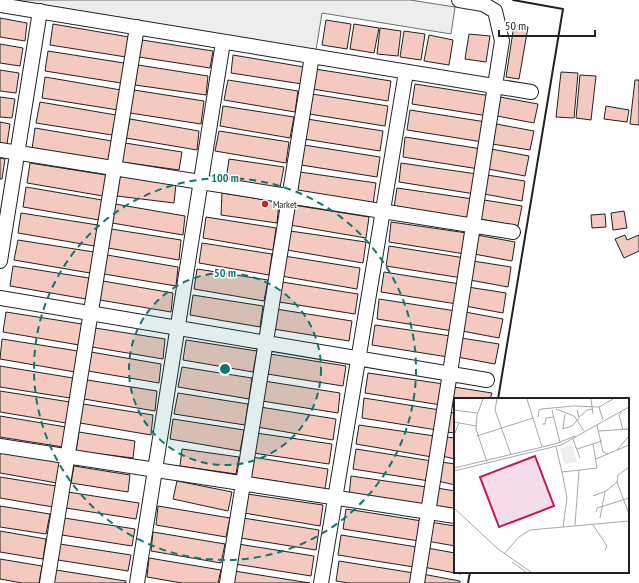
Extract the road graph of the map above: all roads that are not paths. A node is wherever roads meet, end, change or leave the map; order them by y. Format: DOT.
graph roads {
  1 [pos="460,0"];
  2 [pos="0,5"];
  3 [pos="40,11"];
  4 [pos="137,27"];
  5 [pos="223,42"];
  6 [pos="312,56"];
  7 [pos="406,72"];
  8 [pos="496,86"];
  9 [pos="532,92"];
  10 [pos="0,150"];
  11 [pos="17,153"];
  12 [pos="114,168"];
  13 [pos="201,182"];
  14 [pos="289,196"];
  15 [pos="383,211"];
  16 [pos="474,226"];
  17 [pos="513,232"];
  18 [pos="0,261"];
  19 [pos="0,298"];
  20 [pos="91,313"];
  21 [pos="178,328"];
  22 [pos="266,342"];
  23 [pos="358,358"];
  24 [pos="451,373"];
  25 [pos="488,380"];
  26 [pos="0,446"];
  27 [pos="68,456"];
  28 [pos="155,470"];
  29 [pos="243,483"];
  30 [pos="335,497"];
  31 [pos="428,512"];
  32 [pos="454,516"];
  33 [pos="47,583"];
  34 [pos="137,583"];
  35 [pos="227,583"];
  36 [pos="321,583"];
  37 [pos="417,583"];
  1 -- 8 [label="lane"];
  2 -- 3 [label="lane"];
  3 -- 4 [label="lane"];
  3 -- 11 [label="lane"];
  4 -- 5 [label="lane"];
  4 -- 12 [label="lane"];
  5 -- 6 [label="lane"];
  5 -- 13 [label="lane"];
  6 -- 7 [label="lane"];
  6 -- 14 [label="lane"];
  7 -- 8 [label="lane"];
  7 -- 15 [label="lane"];
  8 -- 9 [label="lane"];
  8 -- 16 [label="lane"];
  10 -- 11 [label="lane"];
  11 -- 12 [label="lane"];
  11 -- 18 [label="lane"];
  12 -- 13 [label="lane"];
  12 -- 20 [label="lane"];
  13 -- 14 [label="lane"];
  13 -- 21 [label="lane"];
  14 -- 15 [label="lane"];
  14 -- 22 [label="lane"];
  15 -- 16 [label="lane"];
  15 -- 23 [label="lane"];
  16 -- 17 [label="lane"];
  16 -- 24 [label="lane"];
  19 -- 20 [label="lane"];
  20 -- 21 [label="lane"];
  20 -- 27 [label="lane"];
  21 -- 22 [label="lane"];
  21 -- 28 [label="lane"];
  22 -- 23 [label="lane"];
  22 -- 29 [label="lane"];
  23 -- 24 [label="lane"];
  23 -- 30 [label="lane"];
  24 -- 25 [label="lane"];
  24 -- 31 [label="lane"];
  26 -- 27 [label="lane"];
  27 -- 28 [label="lane"];
  27 -- 33 [label="lane"];
  28 -- 29 [label="lane"];
  28 -- 34 [label="lane"];
  29 -- 30 [label="lane"];
  29 -- 35 [label="lane"];
  30 -- 31 [label="lane"];
  30 -- 36 [label="lane"];
  31 -- 32 [label="lane"];
  31 -- 37 [label="lane"];
}
